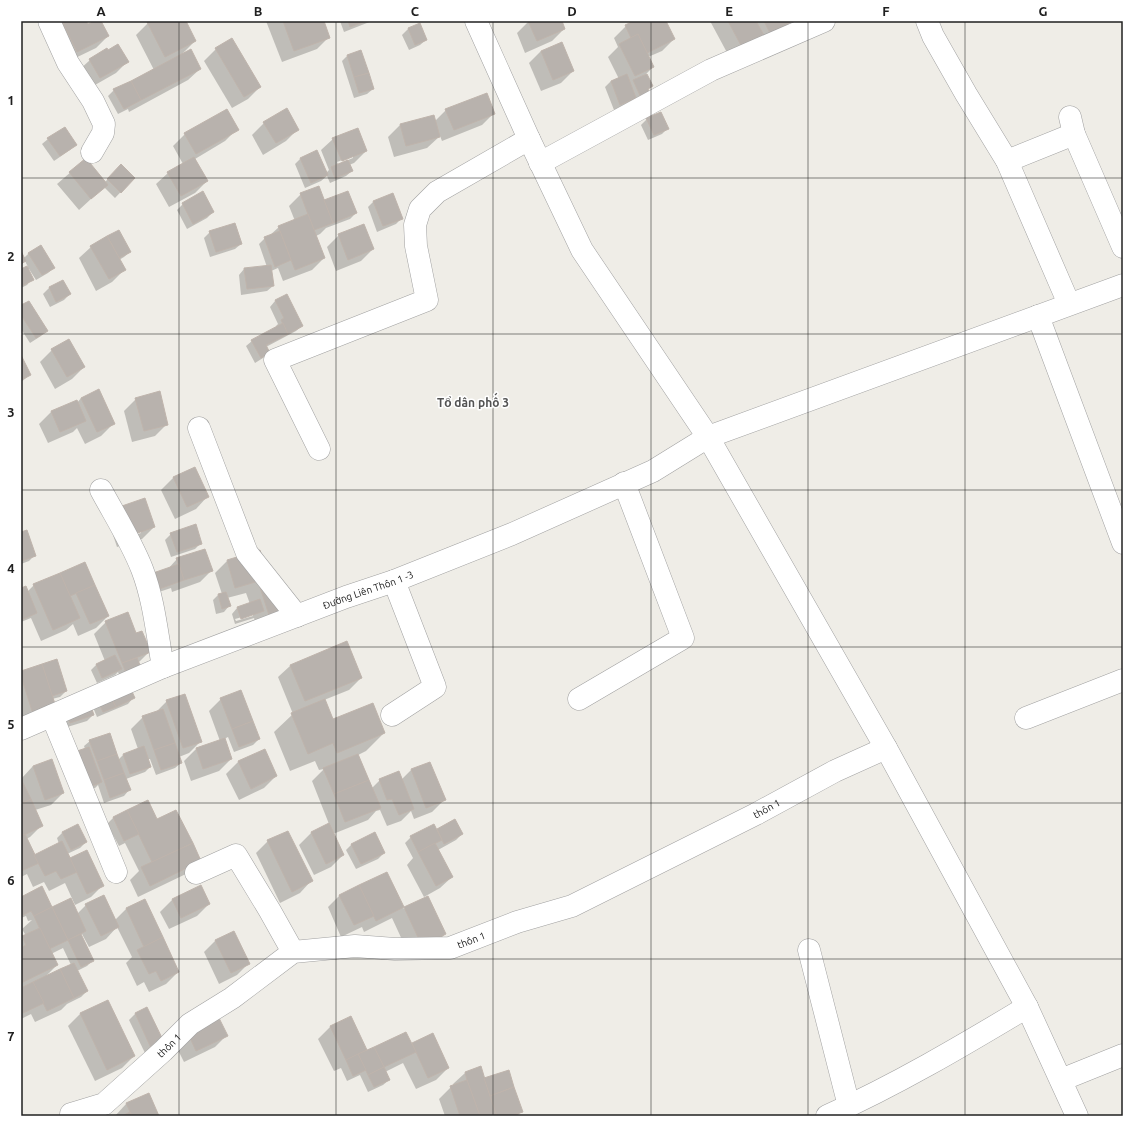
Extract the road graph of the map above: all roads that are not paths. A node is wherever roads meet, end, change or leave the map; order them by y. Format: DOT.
graph roads {
  1 [pos="49,21"];
  2 [pos="476,21"];
  3 [pos="824,21"];
  4 [pos="927,21"];
  5 [pos="529,139"];
  6 [pos="92,152"];
  7 [pos="1007,161"];
  8 [pos="540,163"];
  9 [pos="1123,247"];
  10 [pos="1115,288"];
  11 [pos="1069,304"];
  12 [pos="1038,316"];
  13 [pos="198,428"];
  14 [pos="708,437"];
  15 [pos="319,449"];
  16 [pos="624,483"];
  17 [pos="100,490"];
  18 [pos="1123,543"];
  19 [pos="394,581"];
  20 [pos="297,616"];
  21 [pos="163,667"];
  22 [pos="1123,680"];
  23 [pos="579,698"];
  24 [pos="392,715"];
  25 [pos="52,716"];
  26 [pos="1026,718"];
  27 [pos="21,729"];
  28 [pos="886,748"];
  29 [pos="116,872"];
  30 [pos="196,873"];
  31 [pos="810,950"];
  32 [pos="293,952"];
  33 [pos="1027,1007"];
  34 [pos="1123,1055"];
  35 [pos="1061,1080"];
  36 [pos="849,1106"];
  37 [pos="71,1114"];
  38 [pos="827,1116"];
  39 [pos="1077,1116"];
  1 -- 6 [label="street"];
  2 -- 5 [label="street"];
  3 -- 8 [label="street"];
  4 -- 7 [label="street"];
  5 -- 8 [label="street"];
  5 -- 15 [label="street"];
  7 -- 9 [label="street"];
  7 -- 11 [label="street"];
  8 -- 14 [label="street"];
  10 -- 11 [label="street, Đường Liên Thôn 1 -3"];
  11 -- 12 [label="street, Đường Liên Thôn 1 -3"];
  12 -- 14 [label="street, Đường Liên Thôn 1 -3"];
  12 -- 18 [label="street"];
  13 -- 20 [label="street"];
  14 -- 16 [label="street, Đường Liên Thôn 1 -3"];
  14 -- 28 [label="street"];
  16 -- 19 [label="street, Đường Liên Thôn 1 -3"];
  16 -- 23 [label="street"];
  17 -- 21 [label="street"];
  19 -- 20 [label="street, Đường Liên Thôn 1 -3"];
  19 -- 24 [label="street"];
  20 -- 21 [label="street, Đường Liên Thôn 1 -3"];
  21 -- 25 [label="street, Đường Liên Thôn 1 -3"];
  22 -- 26 [label="street"];
  25 -- 27 [label="street, Đường Liên Thôn 1 -3"];
  25 -- 29 [label="street"];
  28 -- 32 [label="street, thôn 1"];
  28 -- 33 [label="street"];
  30 -- 32 [label="street"];
  31 -- 36 [label="street"];
  32 -- 37 [label="street, thôn 1"];
  33 -- 35 [label="street"];
  33 -- 36 [label="street"];
  34 -- 35 [label="street"];
  35 -- 39 [label="street"];
  36 -- 38 [label="street"];
}
